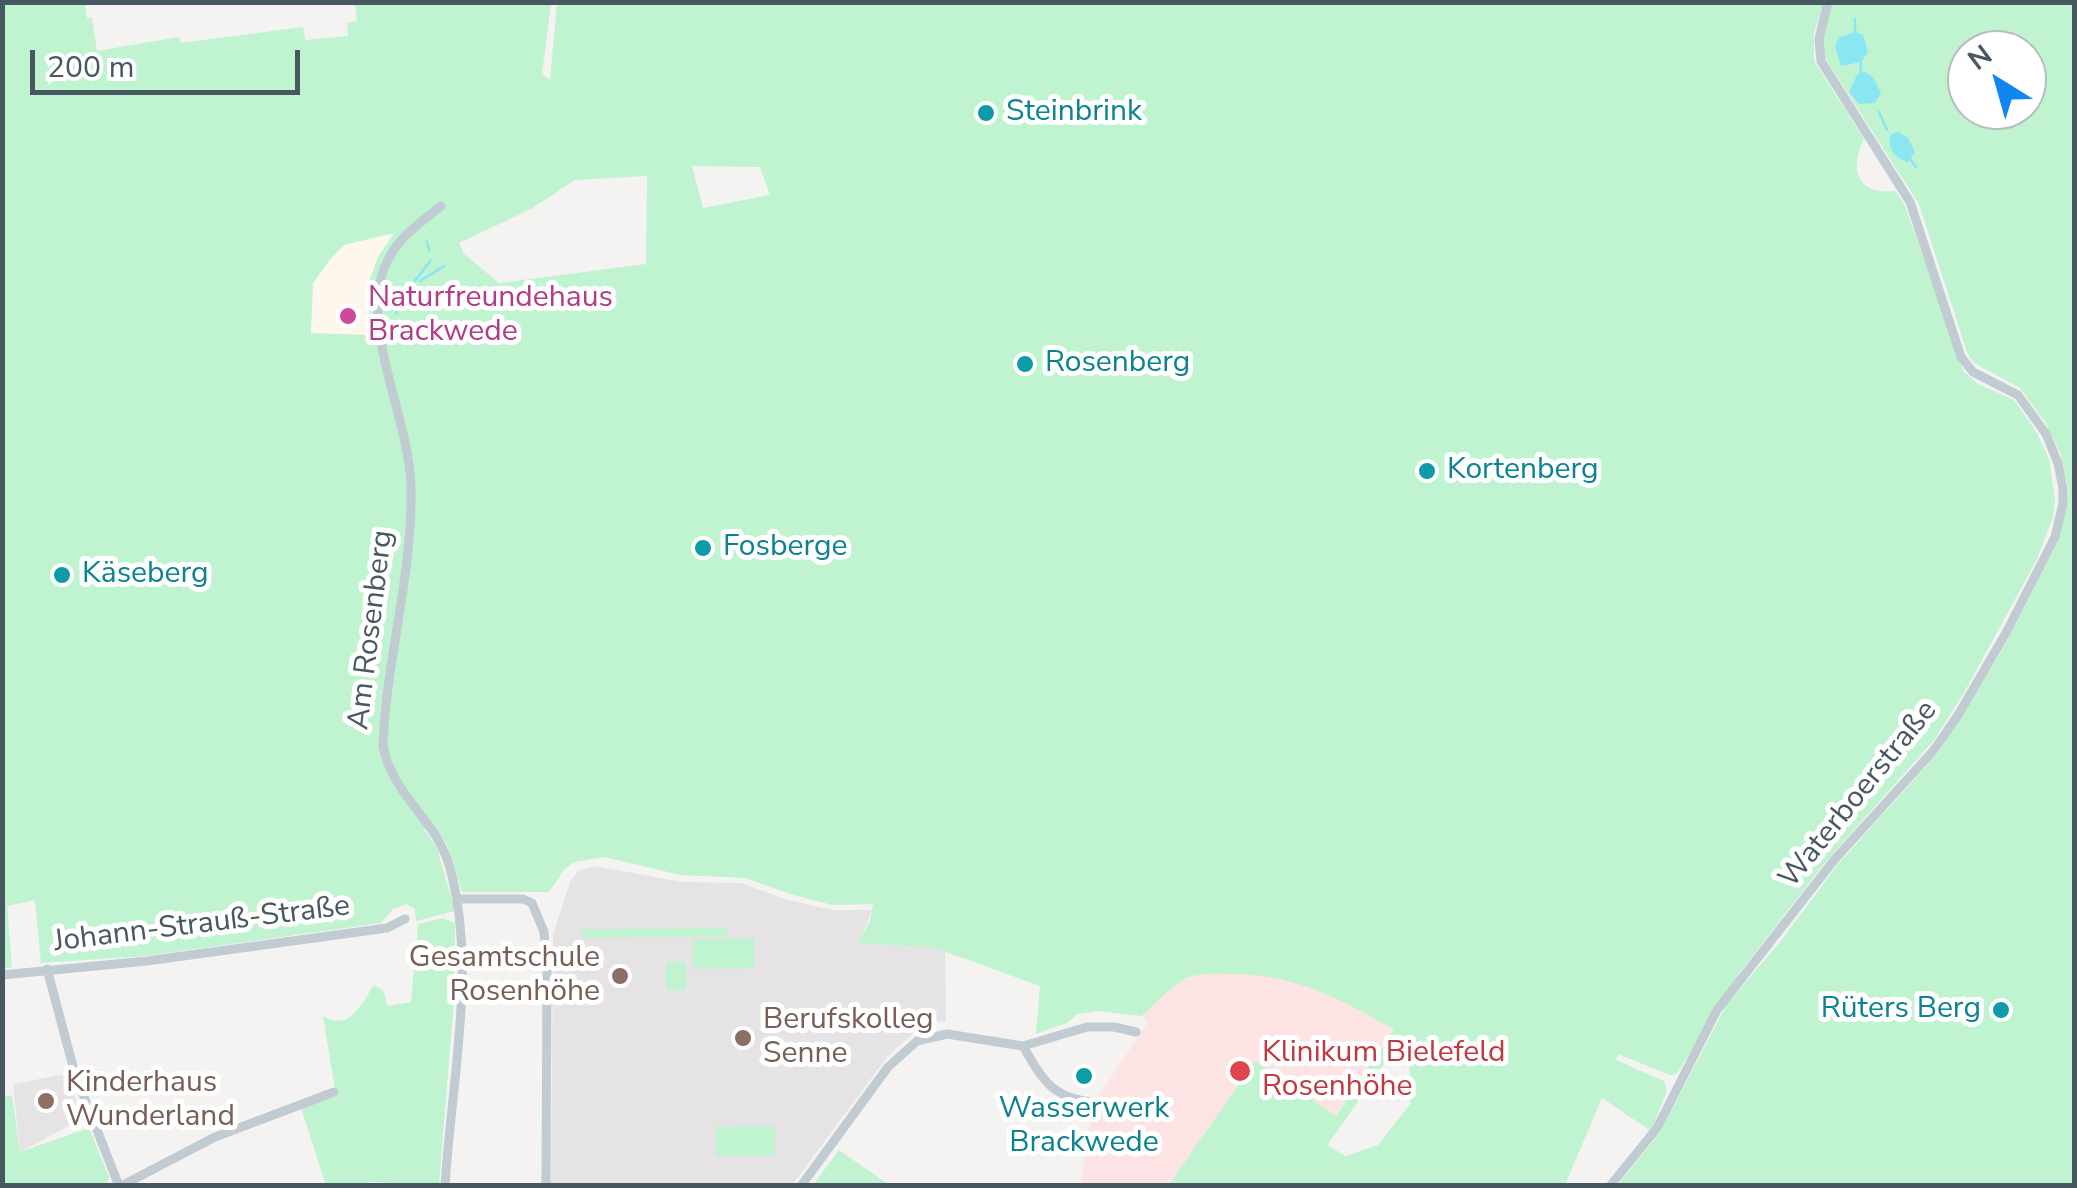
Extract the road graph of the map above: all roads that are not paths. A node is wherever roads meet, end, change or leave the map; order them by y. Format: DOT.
graph roads {
  1 [pos="1828,2"];
  2 [pos="440,206"];
  3 [pos="458,898"];
  4 [pos="405,919"];
  5 [pos="48,969"];
  6 [pos="2,975"];
  7 [pos="1136,1032"];
  8 [pos="1023,1046"];
  9 [pos="334,1092"];
  10 [pos="1100,1103"];
  11 [pos="120,1186"];
  12 [pos="445,1186"];
  13 [pos="546,1186"];
  14 [pos="801,1186"];
  15 [pos="1610,1186"];
  1 -- 15 [label="street, Waterboerstraße"];
  2 -- 3 [label="street, Am Rosenberg"];
  3 -- 12 [label="street, Am Rosenberg"];
  3 -- 13 [label="street"];
  4 -- 5 [label="street, Johann-Strauß-Straße"];
  5 -- 6 [label="street, Johann-Strauß-Straße"];
  5 -- 11 [label="street"];
  7 -- 8 [label="street"];
  8 -- 10 [label="street"];
  8 -- 14 [label="street"];
  9 -- 11 [label="street"];
}
